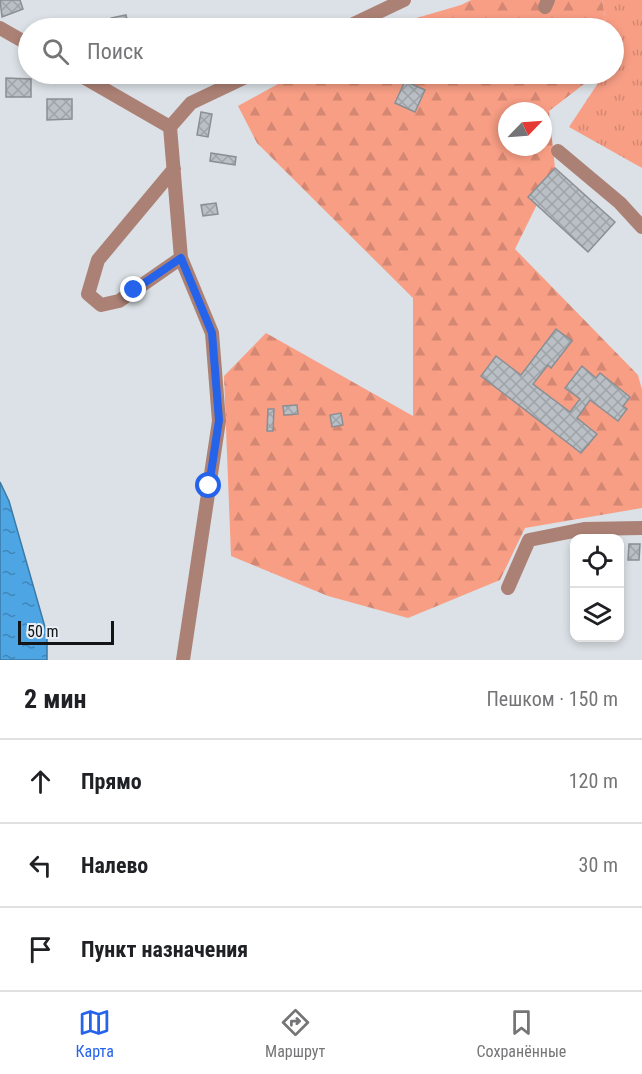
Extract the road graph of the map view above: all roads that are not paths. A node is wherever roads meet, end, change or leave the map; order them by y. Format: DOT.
graph roads {
  1 [pos="404,0"];
  2 [pos="366,18"];
  3 [pos="0,28"];
  4 [pos="18,38"];
  5 [pos="95,84"];
  6 [pos="231,84"];
  7 [pos="170,127"];
  8 [pos="558,151"];
  9 [pos="174,169"];
  10 [pos="642,227"];
  11 [pos="181,258"];
  12 [pos="642,528"];
  13 [pos="508,588"];
  14 [pos="183,660"];
  1 -- 2 [label="street"];
  3 -- 4 [label="street"];
  5 -- 7 [label="street"];
  6 -- 7 [label="street"];
  7 -- 9 [label="street"];
  8 -- 10 [label="street"];
  9 -- 11 [label="street"];
  9 -- 11 [label="street"];
  11 -- 14 [label="street"];
  12 -- 13 [label="street"];
}
